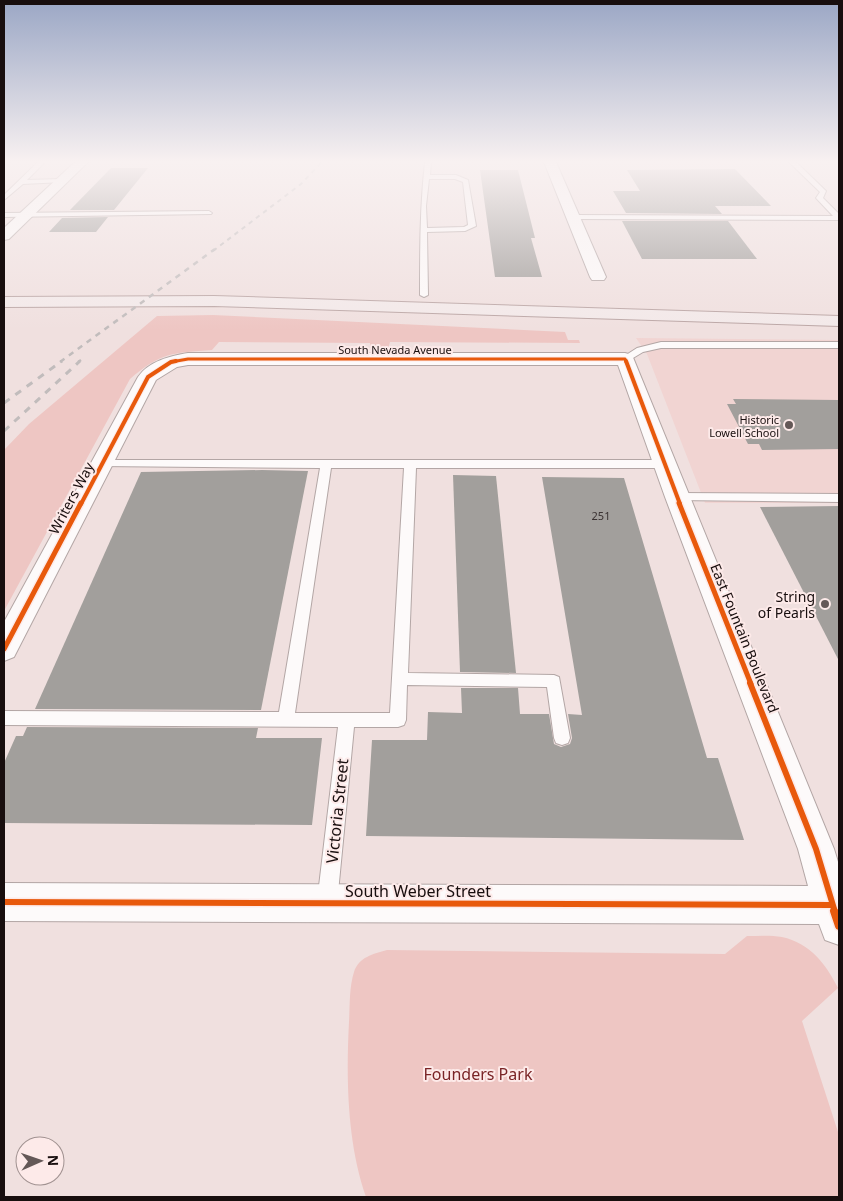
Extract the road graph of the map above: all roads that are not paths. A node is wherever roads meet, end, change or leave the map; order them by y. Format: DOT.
graph roads {
  1 [pos="23,218"];
  2 [pos="423,218"];
  3 [pos="471,218"];
  4 [pos="573,218"];
  5 [pos="423,230"];
  6 [pos="4,236"];
  7 [pos="598,277"];
  8 [pos="4,287"];
  9 [pos="424,295"];
  10 [pos="4,302"];
  11 [pos="771,303"];
  12 [pos="839,321"];
  13 [pos="839,346"];
  14 [pos="625,359"];
  15 [pos="165,364"];
  16 [pos="102,464"];
  17 [pos="326,464"];
  18 [pos="410,464"];
  19 [pos="665,464"];
  20 [pos="677,497"];
  21 [pos="839,498"];
  22 [pos="4,649"];
  23 [pos="400,678"];
  24 [pos="4,718"];
  25 [pos="286,719"];
  26 [pos="347,719"];
  27 [pos="562,738"];
  28 [pos="828,849"];
  29 [pos="4,902"];
  30 [pos="327,903"];
  31 [pos="836,916"];
  1 -- 6 [label="street"];
  2 -- 5 [label="lane"];
  3 -- 5 [label="lane"];
  4 -- 7 [label="street"];
  5 -- 9 [label="lane"];
  8 -- 9 [label="main road"];
  9 -- 11 [label="main road"];
  10 -- 12 [label="main road"];
  13 -- 14 [label="lane"];
  14 -- 15 [label="street, South Nevada Avenue"];
  14 -- 19 [label="street, East Fountain Boulevard"];
  15 -- 16 [label="street, Writers Way"];
  16 -- 17 [label="lane"];
  16 -- 22 [label="street, Writers Way"];
  17 -- 18 [label="lane"];
  17 -- 25 [label="lane"];
  18 -- 19 [label="lane"];
  18 -- 23 [label="lane"];
  19 -- 20 [label="street, East Fountain Boulevard"];
  20 -- 21 [label="lane"];
  20 -- 28 [label="street, East Fountain Boulevard"];
  23 -- 26 [label="lane"];
  23 -- 27 [label="lane"];
  24 -- 25 [label="lane"];
  25 -- 26 [label="lane"];
  26 -- 30 [label="lane, Victoria Street"];
  28 -- 31 [label="street, East Fountain Boulevard"];
  29 -- 30 [label="street, South Weber Street"];
  30 -- 31 [label="street, South Weber Street"];
}
